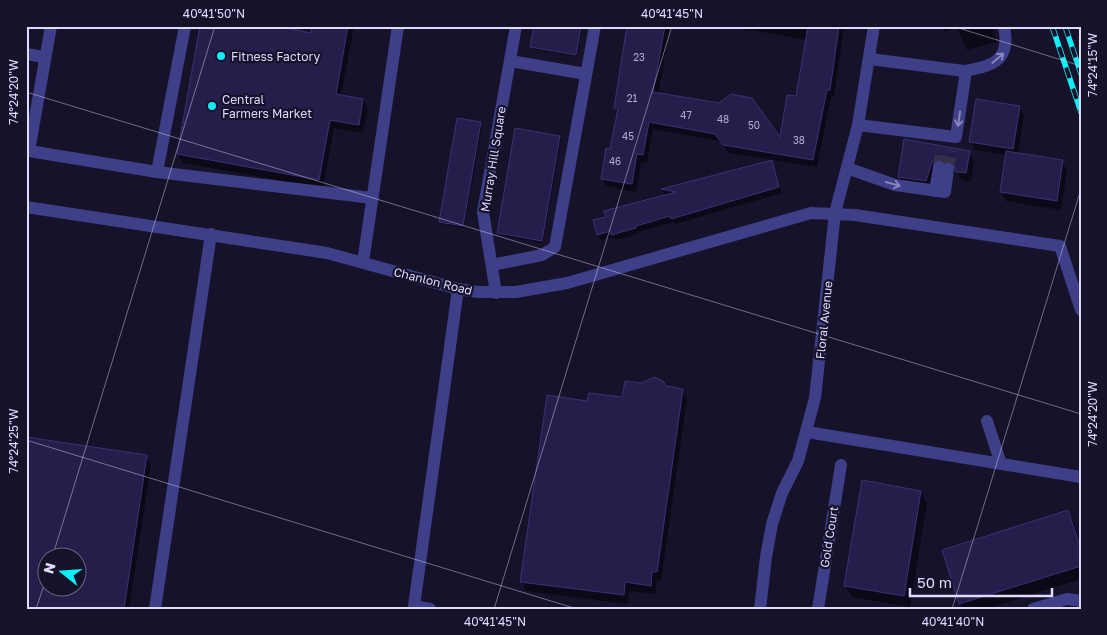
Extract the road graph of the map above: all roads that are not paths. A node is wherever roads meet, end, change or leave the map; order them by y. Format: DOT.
graph roads {
  1 [pos="51,26"];
  2 [pos="185,26"];
  3 [pos="398,26"];
  4 [pos="516,26"];
  5 [pos="595,26"];
  6 [pos="874,26"];
  7 [pos="1004,26"];
  8 [pos="26,54"];
  9 [pos="46,57"];
  10 [pos="870,59"];
  11 [pos="510,61"];
  12 [pos="966,71"];
  13 [pos="586,74"];
  14 [pos="858,126"];
  15 [pos="947,136"];
  16 [pos="946,149"];
  17 [pos="847,168"];
  18 [pos="943,168"];
  19 [pos="157,172"];
  20 [pos="372,198"];
  21 [pos="26,207"];
  22 [pos="835,213"];
  23 [pos="211,234"];
  24 [pos="363,262"];
  25 [pos="492,265"];
  26 [pos="458,289"];
  27 [pos="496,293"];
  28 [pos="1081,310"];
  29 [pos="987,421"];
  30 [pos="807,432"];
  31 [pos="1001,464"];
  32 [pos="841,465"];
  33 [pos="1081,477"];
  34 [pos="1081,601"];
  35 [pos="155,609"];
  36 [pos="430,609"];
  37 [pos="760,609"];
  38 [pos="818,609"];
  39 [pos="1034,609"];
  1 -- 9 [label="street"];
  2 -- 19 [label="street"];
  3 -- 20 [label="street"];
  4 -- 11 [label="street, Murray Hill Square"];
  5 -- 13 [label="street"];
  6 -- 10 [label="street, Floral Avenue"];
  12 -- 7 [label="street, one-way"];
  8 -- 9 [label="street"];
  9 -- 19 [label="street"];
  10 -- 12 [label="street"];
  10 -- 14 [label="street, Floral Avenue"];
  11 -- 13 [label="street"];
  11 -- 25 [label="street, Murray Hill Square"];
  12 -- 15 [label="street, one-way"];
  13 -- 25 [label="street"];
  14 -- 15 [label="street"];
  14 -- 17 [label="street, Floral Avenue"];
  15 -- 16 [label="street"];
  17 -- 18 [label="street, one-way"];
  17 -- 22 [label="street, Floral Avenue"];
  19 -- 20 [label="street"];
  20 -- 24 [label="street"];
  21 -- 23 [label="street, Chanlon Road"];
  22 -- 27 [label="street, Chanlon Road"];
  22 -- 28 [label="street, Chanlon Road"];
  22 -- 30 [label="street, Floral Avenue"];
  23 -- 24 [label="street, Chanlon Road"];
  23 -- 35 [label="street"];
  24 -- 26 [label="street, Chanlon Road"];
  25 -- 27 [label="street, Murray Hill Square"];
  26 -- 27 [label="street, Chanlon Road"];
  26 -- 36 [label="street"];
  29 -- 31 [label="street"];
  30 -- 31 [label="street"];
  30 -- 37 [label="street, Floral Avenue"];
  31 -- 33 [label="street"];
  32 -- 38 [label="street, Gold Court"];
  34 -- 39 [label="street"];
}
